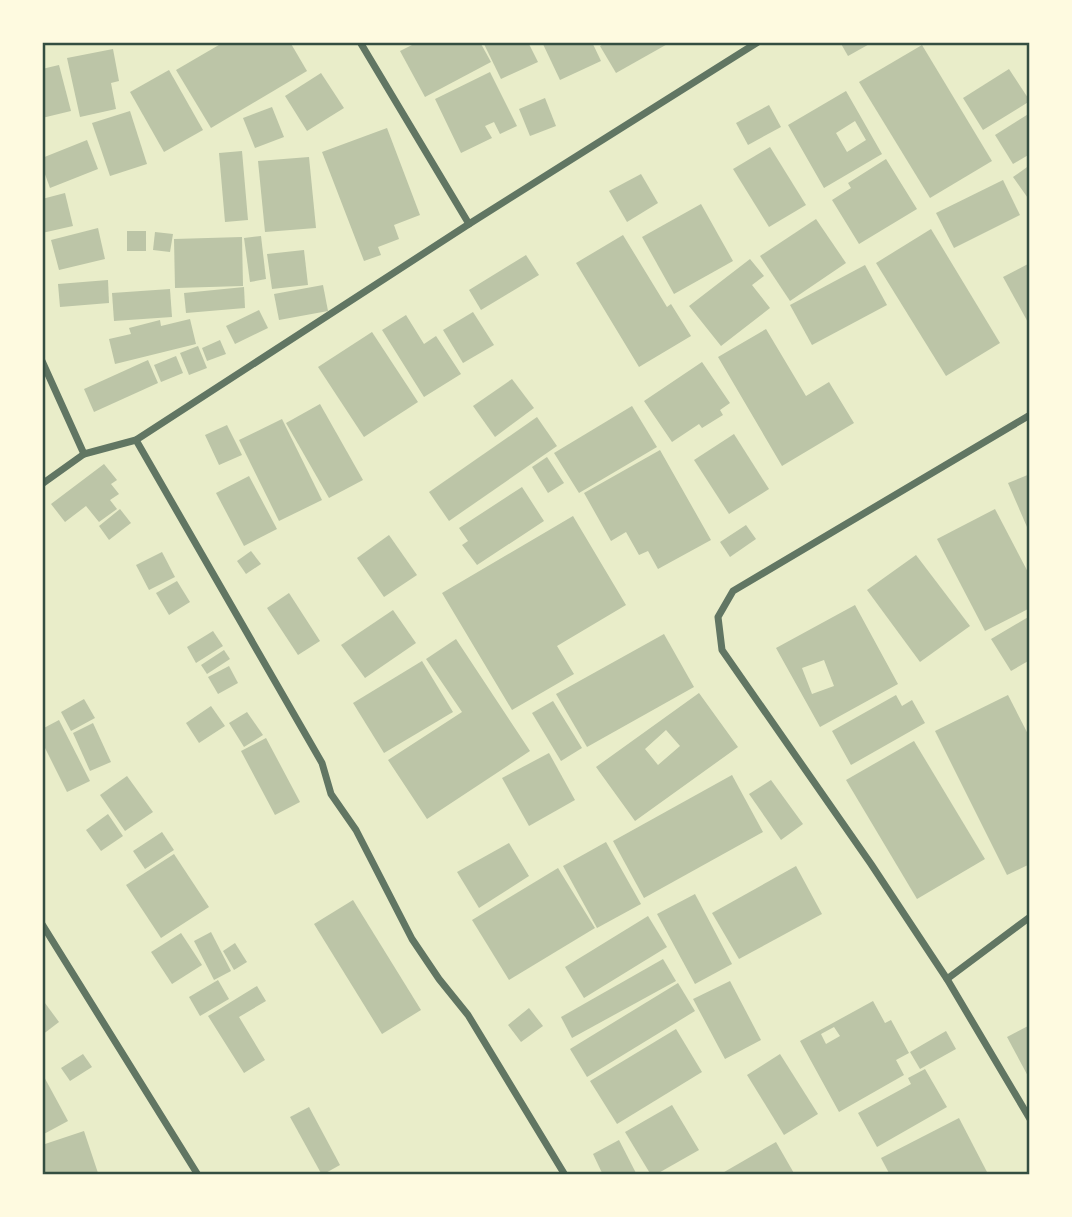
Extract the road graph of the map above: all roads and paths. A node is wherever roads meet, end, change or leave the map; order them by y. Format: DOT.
graph roads {
  1 [pos="360,42"];
  2 [pos="758,42"];
  3 [pos="469,224"];
  4 [pos="42,361"];
  5 [pos="1030,415"];
  6 [pos="136,440"];
  7 [pos="84,454"];
  8 [pos="42,484"];
  9 [pos="1030,917"];
  10 [pos="42,924"];
  11 [pos="947,979"];
  12 [pos="1030,1119"];
  13 [pos="198,1175"];
  14 [pos="564,1175"];
  1 -- 3 [label="street"];
  2 -- 3 [label="street"];
  3 -- 6 [label="street"];
  4 -- 7 [label="street"];
  5 -- 11 [label="street"];
  6 -- 7 [label="street"];
  6 -- 14 [label="street"];
  7 -- 8 [label="street"];
  9 -- 11 [label="street"];
  10 -- 13 [label="street"];
  11 -- 12 [label="street"];
}
